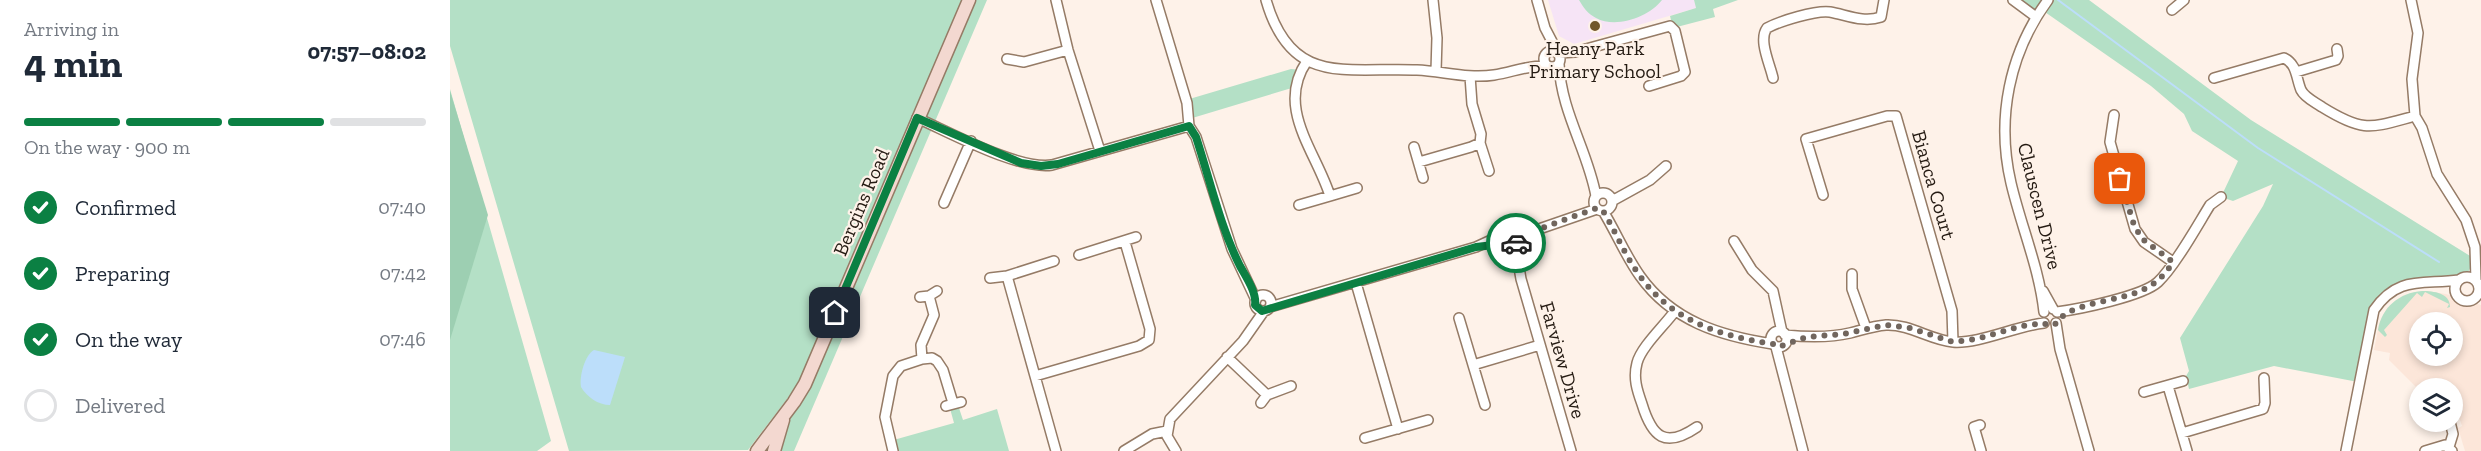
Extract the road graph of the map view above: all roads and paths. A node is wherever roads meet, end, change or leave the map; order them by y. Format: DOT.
graph roads {
  1 [pos="969,0"];
  2 [pos="1056,0"];
  3 [pos="1156,0"];
  4 [pos="1266,0"];
  5 [pos="1433,0"];
  6 [pos="1538,0"];
  7 [pos="1884,0"];
  8 [pos="2013,0"];
  9 [pos="2048,0"];
  10 [pos="2184,0"];
  11 [pos="2411,0"];
  12 [pos="2172,10"];
  13 [pos="2036,16"];
  14 [pos="2337,49"];
  15 [pos="1068,50"];
  16 [pos="1006,59"];
  17 [pos="1553,59"];
  18 [pos="1307,62"];
  19 [pos="1436,71"];
  20 [pos="2296,72"];
  21 [pos="1470,76"];
  22 [pos="1773,78"];
  23 [pos="2214,78"];
  24 [pos="1649,86"];
  25 [pos="2114,115"];
  26 [pos="2415,116"];
  27 [pos="917,118"];
  28 [pos="1189,126"];
  29 [pos="971,141"];
  30 [pos="1480,143"];
  31 [pos="1414,147"];
  32 [pos="1100,151"];
  33 [pos="1419,162"];
  34 [pos="1666,166"];
  35 [pos="1489,171"];
  36 [pos="1424,178"];
  37 [pos="1357,188"];
  38 [pos="1823,195"];
  39 [pos="1330,196"];
  40 [pos="2221,197"];
  41 [pos="1603,201"];
  42 [pos="944,203"];
  43 [pos="1299,205"];
  44 [pos="1136,237"];
  45 [pos="1510,241"];
  46 [pos="1734,241"];
  47 [pos="1125,242"];
  48 [pos="1079,255"];
  49 [pos="2475,259"];
  50 [pos="1054,261"];
  51 [pos="2173,262"];
  52 [pos="1852,274"];
  53 [pos="1007,276"];
  54 [pos="990,278"];
  55 [pos="2462,279"];
  56 [pos="1356,283"];
  57 [pos="2437,283"];
  58 [pos="2478,285"];
  59 [pos="2456,294"];
  60 [pos="929,295"];
  61 [pos="2477,299"];
  62 [pos="1263,303"];
  63 [pos="1675,311"];
  64 [pos="2050,317"];
  65 [pos="1460,318"];
  66 [pos="1866,328"];
  67 [pos="1779,339"];
  68 [pos="1953,342"];
  69 [pos="1540,345"];
  70 [pos="1227,357"];
  71 [pos="922,358"];
  72 [pos="1473,365"];
  73 [pos="1035,376"];
  74 [pos="2264,378"];
  75 [pos="2183,381"];
  76 [pos="1291,386"];
  77 [pos="2168,386"];
  78 [pos="2144,392"];
  79 [pos="953,404"];
  80 [pos="1485,405"];
  81 [pos="784,416"];
  82 [pos="1428,420"];
  83 [pos="1697,427"];
  84 [pos="1974,427"];
  85 [pos="1398,429"];
  86 [pos="1167,431"];
  87 [pos="2452,432"];
  88 [pos="2182,433"];
  89 [pos="1365,438"];
  90 [pos="2451,449"];
  91 [pos="758,451"];
  92 [pos="765,451"];
  93 [pos="774,451"];
  94 [pos="893,451"];
  95 [pos="1056,451"];
  96 [pos="1124,451"];
  97 [pos="1176,451"];
  98 [pos="1571,451"];
  99 [pos="1803,451"];
  100 [pos="1981,451"];
  101 [pos="2089,451"];
  102 [pos="2187,451"];
  103 [pos="2346,451"];
  104 [pos="2425,451"];
  1 -- 27 [label="main road, Bergins Road"];
  2 -- 15 [label="street"];
  3 -- 28 [label="street"];
  4 -- 18 [label="street"];
  5 -- 19 [label="street"];
  6 -- 17 [label="street"];
  7 -- 22 [label="street"];
  8 -- 13 [label="street"];
  9 -- 13 [label="street, Clauscen Drive"];
  10 -- 12 [label="street"];
  11 -- 26 [label="street"];
  13 -- 64 [label="street, Clauscen Drive"];
  14 -- 20 [label="street"];
  15 -- 16 [label="street"];
  15 -- 32 [label="street"];
  17 -- 21 [label="street"];
  17 -- 24 [label="street"];
  17 -- 41 [label="street"];
  18 -- 19 [label="street"];
  18 -- 39 [label="street"];
  19 -- 21 [label="street"];
  20 -- 23 [label="street"];
  20 -- 26 [label="street"];
  21 -- 30 [label="street"];
  25 -- 51 [label="street"];
  26 -- 49 [label="street"];
  27 -- 29 [label="street"];
  27 -- 81 [label="main road, Bergins Road"];
  28 -- 32 [label="street"];
  28 -- 62 [label="street"];
  29 -- 32 [label="street"];
  29 -- 42 [label="street"];
  30 -- 33 [label="street"];
  30 -- 35 [label="street"];
  31 -- 33 [label="street"];
  33 -- 36 [label="street"];
  34 -- 41 [label="street"];
  37 -- 39 [label="street"];
  38 -- 68 [label="street, Bianca Court"];
  39 -- 43 [label="street"];
  40 -- 51 [label="street"];
  41 -- 45 [label="street"];
  41 -- 63 [label="street"];
  44 -- 47 [label="street"];
  45 -- 56 [label="street"];
  45 -- 69 [label="street, Farview Drive"];
  46 -- 67 [label="street"];
  47 -- 48 [label="street"];
  47 -- 73 [label="street"];
  49 -- 55 [label="street"];
  49 -- 58 [label="street"];
  50 -- 53 [label="street"];
  51 -- 64 [label="street"];
  52 -- 66 [label="street"];
  53 -- 54 [label="street"];
  53 -- 73 [label="street"];
  55 -- 57 [label="street"];
  55 -- 58 [label="street"];
  55 -- 59 [label="street"];
  56 -- 62 [label="street"];
  56 -- 85 [label="street"];
  57 -- 59 [label="street"];
  57 -- 103 [label="street"];
  58 -- 61 [label="street"];
  59 -- 61 [label="street"];
  60 -- 71 [label="street"];
  62 -- 70 [label="street"];
  63 -- 67 [label="street"];
  63 -- 83 [label="street"];
  64 -- 68 [label="street"];
  64 -- 101 [label="street, Clauscen Drive"];
  65 -- 72 [label="street"];
  66 -- 67 [label="street"];
  66 -- 68 [label="street"];
  67 -- 99 [label="street"];
  69 -- 72 [label="street"];
  69 -- 98 [label="street, Farview Drive"];
  70 -- 76 [label="street"];
  70 -- 86 [label="street"];
  71 -- 79 [label="street"];
  71 -- 94 [label="street"];
  72 -- 80 [label="street"];
  73 -- 95 [label="street"];
  74 -- 88 [label="street"];
  75 -- 77 [label="street"];
  77 -- 78 [label="street"];
  77 -- 88 [label="street"];
  81 -- 91 [label="main road, Bergins Road"];
  81 -- 93 [label="main road, Bergins Road"];
  82 -- 85 [label="street"];
  84 -- 100 [label="street"];
  85 -- 89 [label="street"];
  86 -- 96 [label="street"];
  86 -- 97 [label="street"];
  87 -- 90 [label="street"];
  88 -- 102 [label="street"];
  90 -- 104 [label="street"];
  91 -- 92 [label="main road"];
}
